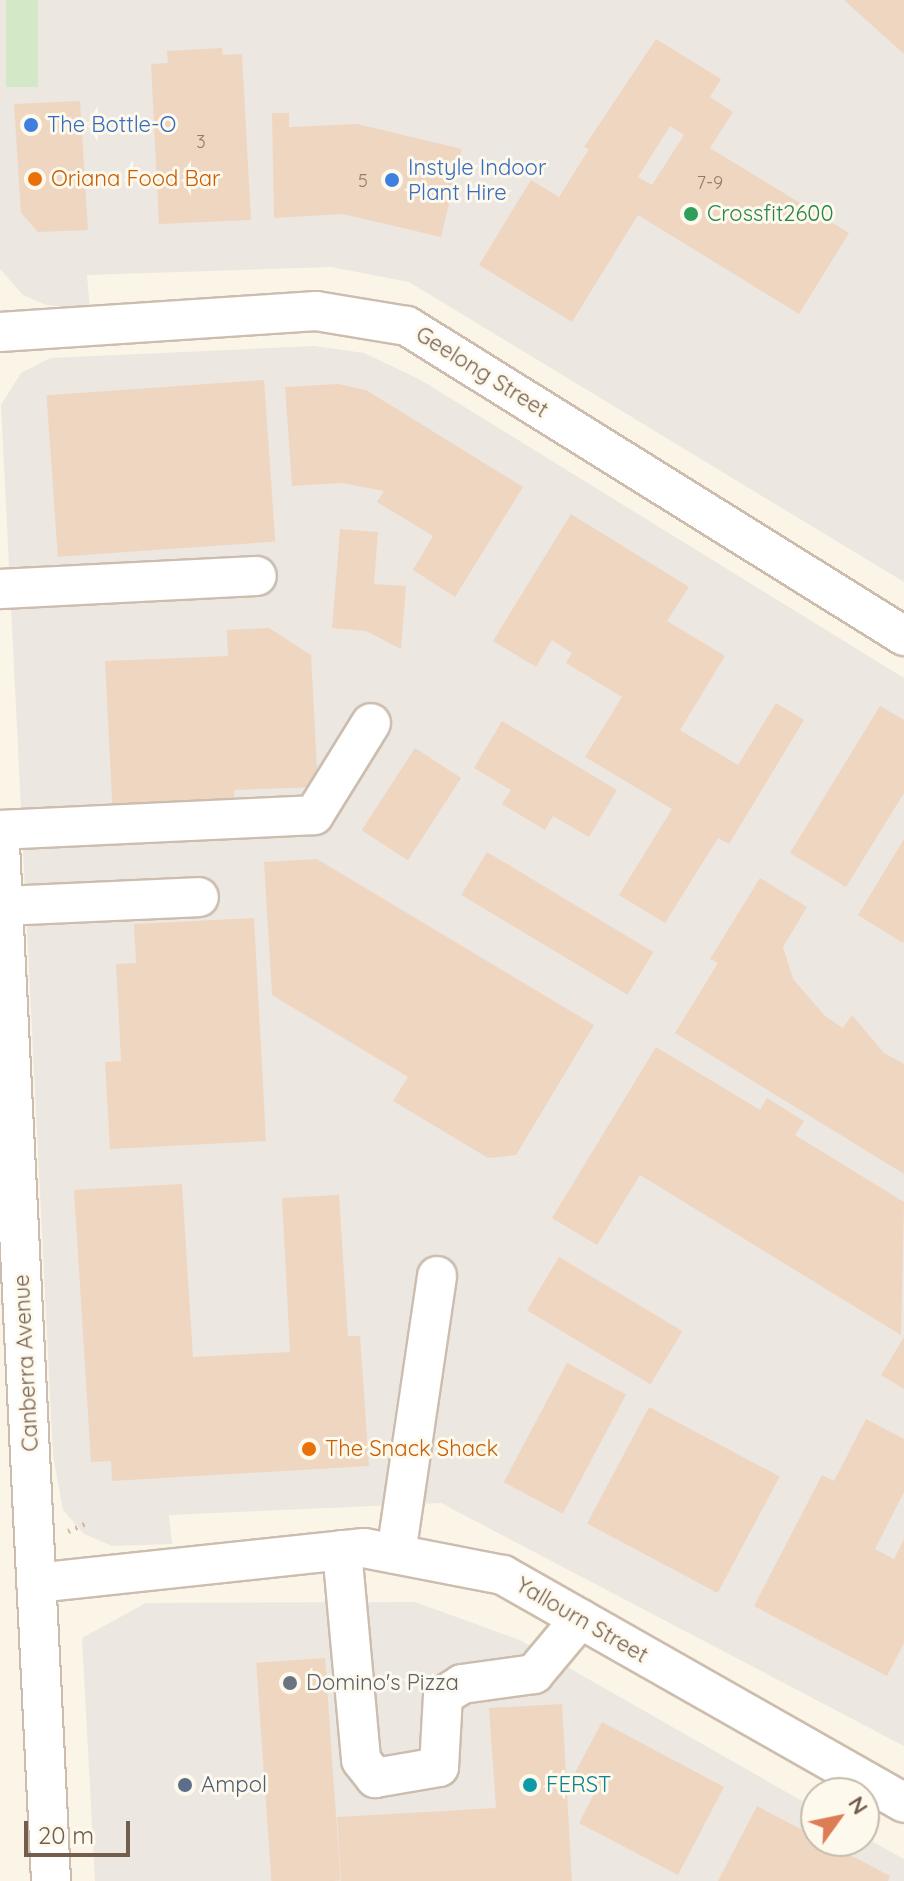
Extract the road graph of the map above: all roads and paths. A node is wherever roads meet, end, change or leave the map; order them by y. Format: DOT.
graph roads {
  1 [pos="0,332"];
  2 [pos="257,576"];
  3 [pos="0,589"];
  4 [pos="904,636"];
  5 [pos="371,723"];
  6 [pos="0,830"];
  7 [pos="0,845"];
  8 [pos="199,897"];
  9 [pos="3,906"];
  10 [pos="437,1276"];
  11 [pos="342,1550"];
  12 [pos="396,1554"];
  13 [pos="36,1583"];
  14 [pos="580,1619"];
  15 [pos="904,1803"];
  16 [pos="51,1881"];
  1 -- 4 [label="street, Geelong Street"];
  2 -- 3 [label="street"];
  5 -- 6 [label="street"];
  7 -- 9 [label="street, Canberra Avenue"];
  8 -- 9 [label="street"];
  9 -- 13 [label="street, Canberra Avenue"];
  10 -- 12 [label="street"];
  11 -- 12 [label="street, Yallourn Street"];
  11 -- 13 [label="street, Yallourn Street"];
  11 -- 14 [label="street"];
  12 -- 14 [label="street, Yallourn Street"];
  13 -- 16 [label="street, Canberra Avenue"];
  14 -- 15 [label="street, Yallourn Street"];
}
